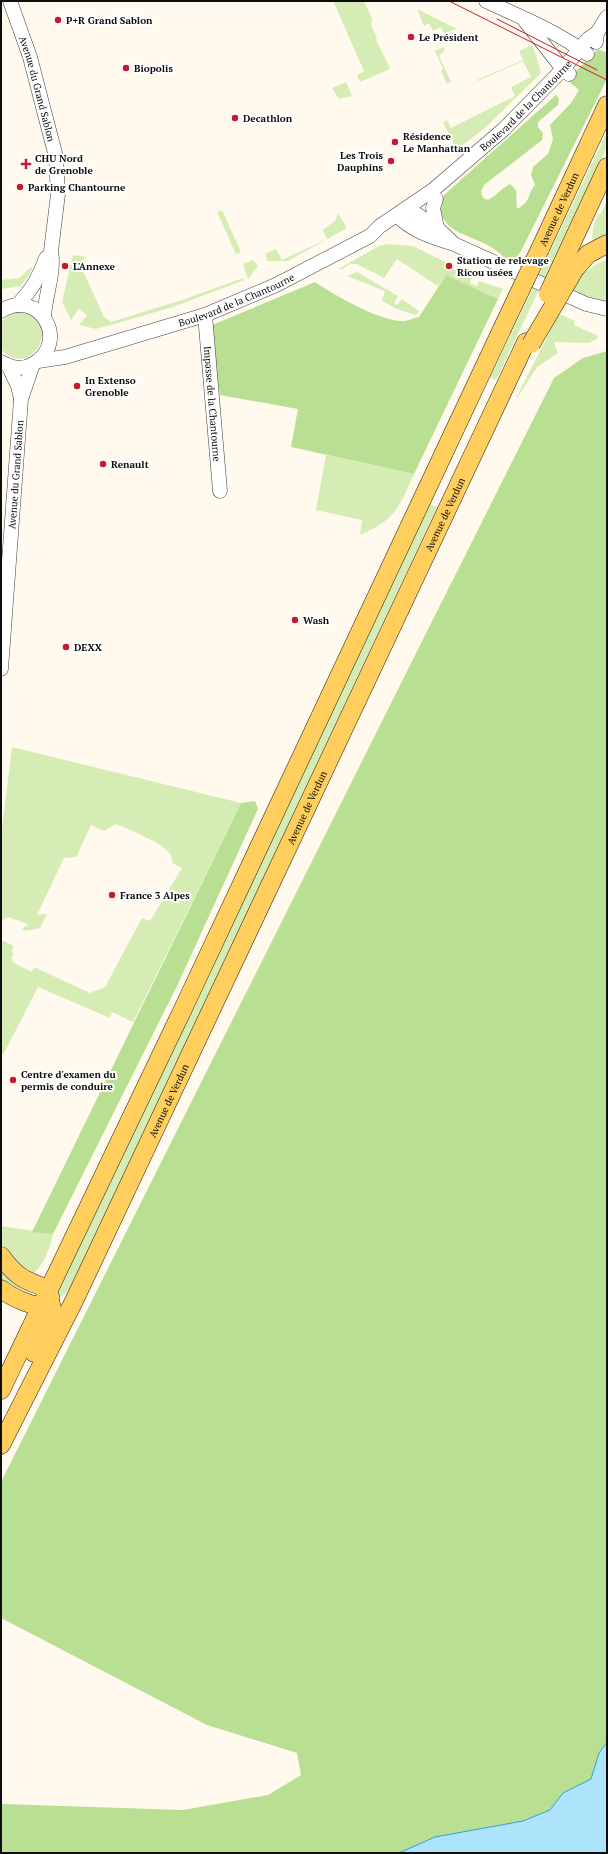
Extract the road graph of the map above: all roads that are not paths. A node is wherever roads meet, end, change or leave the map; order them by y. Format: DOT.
graph roads {
  1 [pos="10,1"];
  2 [pos="486,1"];
  3 [pos="607,17"];
  4 [pos="522,18"];
  5 [pos="584,51"];
  6 [pos="566,72"];
  7 [pos="607,105"];
  8 [pos="607,167"];
  9 [pos="436,198"];
  10 [pos="415,213"];
  11 [pos="400,218"];
  12 [pos="437,228"];
  13 [pos="454,244"];
  14 [pos="607,244"];
  15 [pos="51,251"];
  16 [pos="568,266"];
  17 [pos="7,306"];
  18 [pos="607,309"];
  19 [pos="205,315"];
  20 [pos="44,317"];
  21 [pos="50,339"];
  22 [pos="91,348"];
  23 [pos="5,363"];
  24 [pos="35,363"];
  25 [pos="21,399"];
  26 [pos="220,491"];
  27 [pos="1,669"];
  28 [pos="1,1256"];
  29 [pos="1,1289"];
  30 [pos="49,1289"];
  31 [pos="74,1301"];
  32 [pos="46,1307"];
  33 [pos="1,1390"];
  34 [pos="1,1440"];
  35 [pos="1,1445"];
  1 -- 15 [label="street, Avenue du Grand Sablon"];
  2 -- 4 [label="street"];
  3 -- 5 [label="street, Boulevard de la Chantourne"];
  4 -- 5 [label="street"];
  4 -- 6 [label="street"];
  5 -- 6 [label="street, Boulevard de la Chantourne"];
  6 -- 9 [label="street, Boulevard de la Chantourne"];
  6 -- 11 [label="street, Boulevard de la Chantourne"];
  7 -- 30 [label="main road, Avenue de Verdun, bridge"];
  8 -- 16 [label="main road"];
  9 -- 10 [label="street, Boulevard de la Chantourne"];
  9 -- 12 [label="street"];
  10 -- 11 [label="street"];
  10 -- 12 [label="street"];
  11 -- 13 [label="street"];
  11 -- 19 [label="street, Boulevard de la Chantourne"];
  12 -- 13 [label="street"];
  13 -- 18 [label="street"];
  14 -- 16 [label="main road"];
  15 -- 17 [label="street, Avenue du Grand Sablon"];
  15 -- 20 [label="street, Avenue du Grand Sablon"];
  16 -- 31 [label="main road, Avenue de Verdun, bridge"];
  17 -- 20 [label="street"];
  19 -- 22 [label="street, Boulevard de la Chantourne"];
  19 -- 26 [label="street, Impasse de la Chantourne"];
  20 -- 21 [label="street"];
  21 -- 22 [label="street, Boulevard de la Chantourne"];
  21 -- 24 [label="street, Avenue du Grand Sablon"];
  22 -- 24 [label="street, Boulevard de la Chantourne"];
  23 -- 24 [label="street, Boulevard de la Chantourne"];
  23 -- 25 [label="street, Avenue du Grand Sablon"];
  24 -- 25 [label="street, Avenue du Grand Sablon"];
  25 -- 27 [label="street, Avenue du Grand Sablon"];
  28 -- 30 [label="main road"];
  29 -- 32 [label="main road"];
  30 -- 32 [label="main road, Avenue de Verdun"];
  31 -- 32 [label="main road"];
  31 -- 35 [label="main road, Avenue de Verdun"];
  32 -- 33 [label="main road"];
  32 -- 34 [label="main road"];
}
